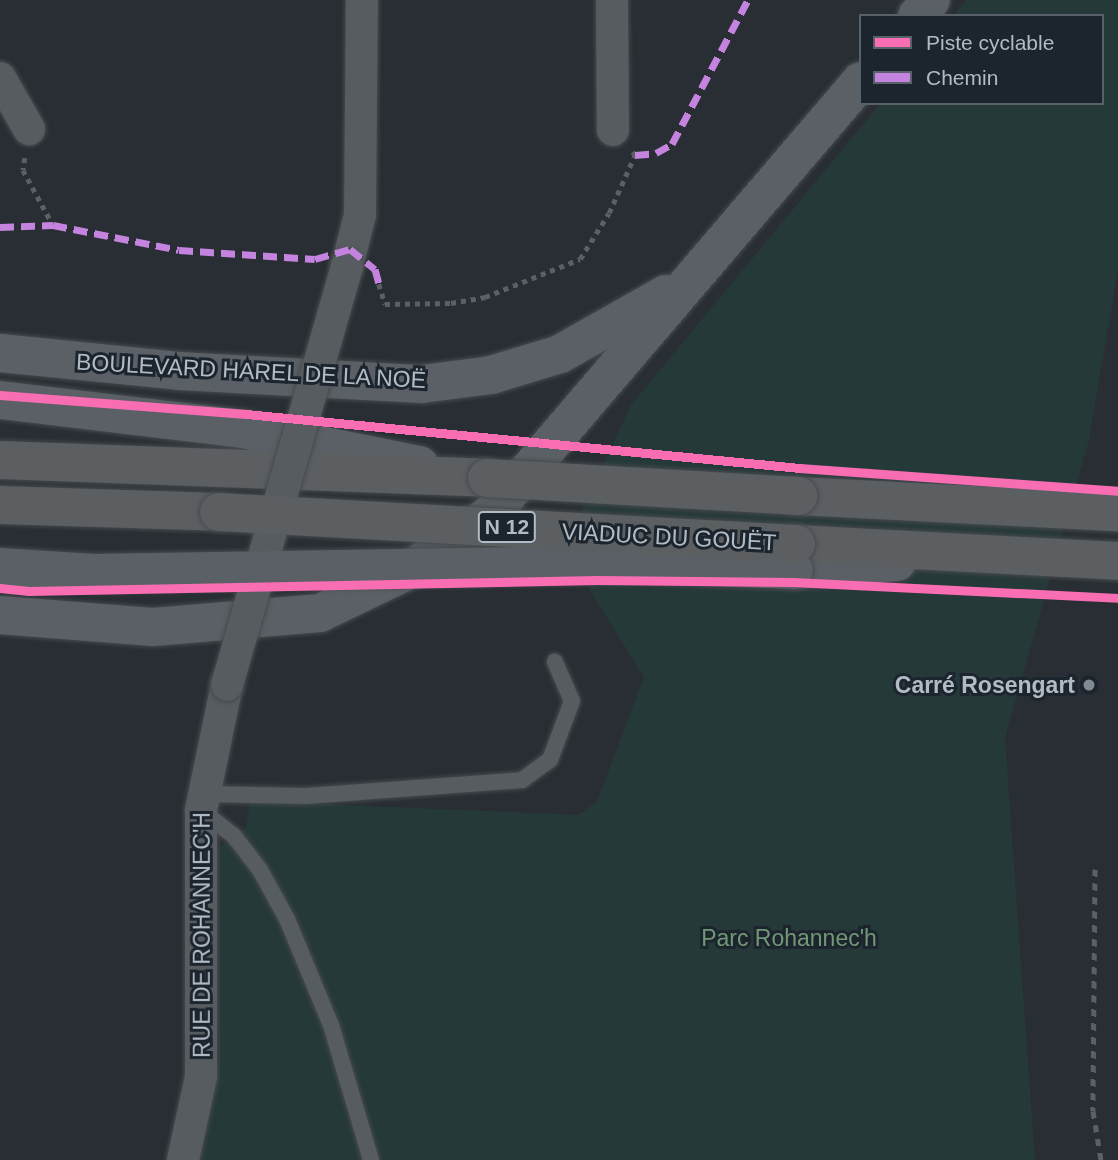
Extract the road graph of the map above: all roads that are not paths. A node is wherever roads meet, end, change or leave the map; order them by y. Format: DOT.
graph roads {
  1 [pos="362,0"];
  2 [pos="612,0"];
  3 [pos="931,0"];
  4 [pos="919,14"];
  5 [pos="0,78"];
  6 [pos="859,83"];
  7 [pos="29,129"];
  8 [pos="614,130"];
  9 [pos="690,281"];
  10 [pos="0,353"];
  11 [pos="0,400"];
  12 [pos="0,460"];
  13 [pos="487,478"];
  14 [pos="0,505"];
  15 [pos="1118,512"];
  16 [pos="998,554"];
  17 [pos="1118,561"];
  18 [pos="0,567"];
  19 [pos="0,615"];
  20 [pos="555,662"];
  21 [pos="203,802"];
  22 [pos="183,1160"];
  23 [pos="371,1160"];
  1 -- 21 [label="street, RUE DE ROHANNEC'H, bridge"];
  2 -- 8 [label="street"];
  3 -- 4 [label="main road"];
  5 -- 7 [label="street"];
  6 -- 9 [label="main road"];
  9 -- 10 [label="main road, BOULEVARD HAREL DE LA NOË"];
  9 -- 19 [label="main road"];
  11 -- 13 [label="main road"];
  12 -- 13 [label="highway, N 12"];
  13 -- 15 [label="highway, N 12, bridge"];
  14 -- 16 [label="highway, VIADUC DU GOUËT / N 12, bridge"];
  16 -- 17 [label="highway, VIADUC DU GOUËT / N 12"];
  16 -- 18 [label="main road, bridge"];
  20 -- 21 [label="lane"];
  21 -- 22 [label="street, RUE DE ROHANNEC'H"];
  21 -- 23 [label="lane"];
}
